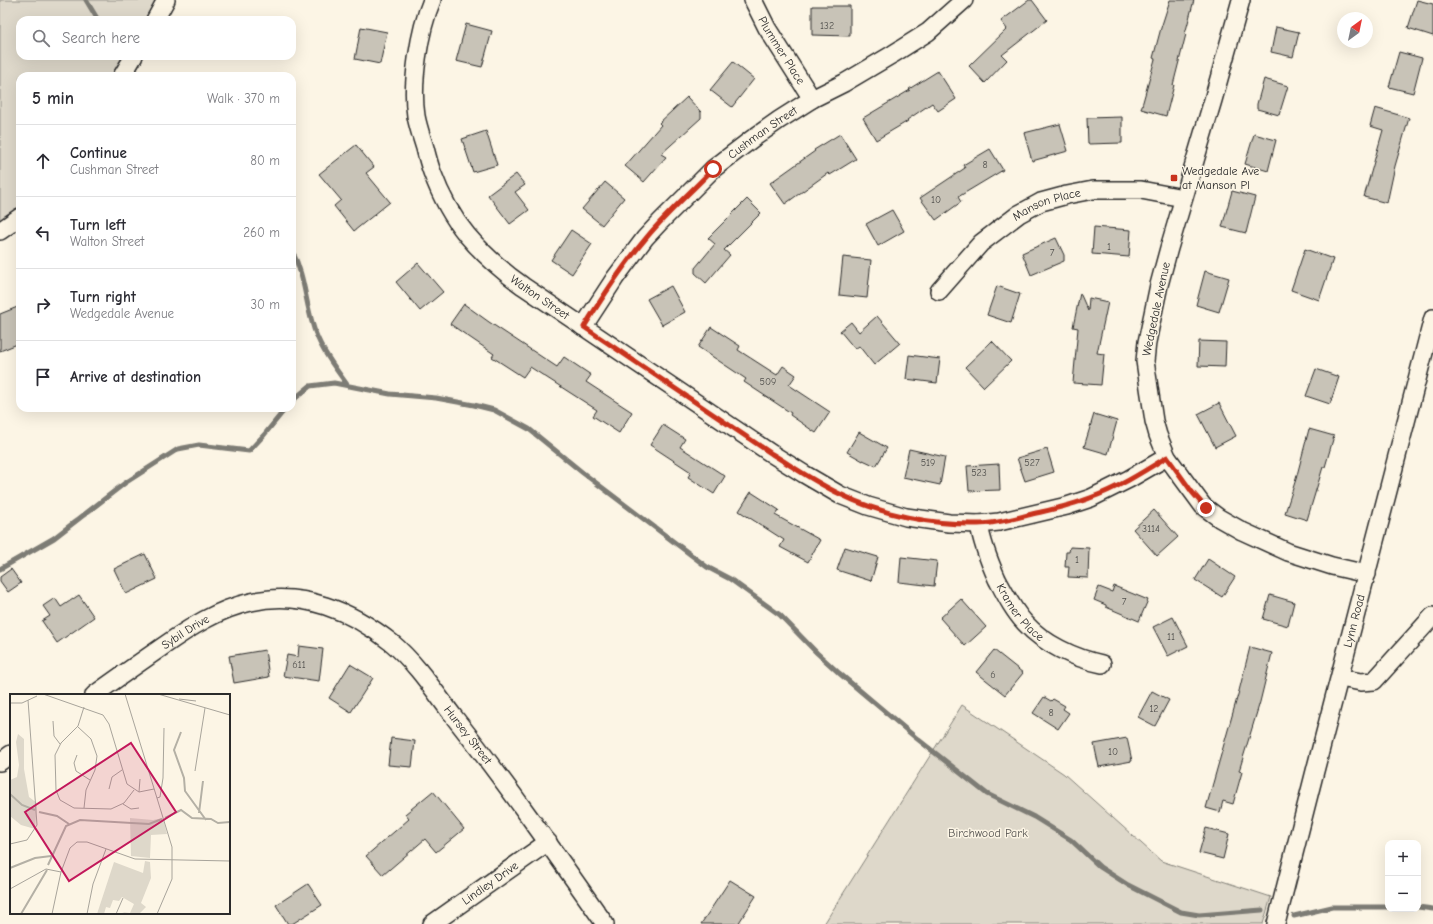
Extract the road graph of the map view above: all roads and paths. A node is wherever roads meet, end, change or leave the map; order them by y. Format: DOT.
graph roads {
  1 [pos="166,0"];
  2 [pos="432,0"];
  3 [pos="753,0"];
  4 [pos="964,0"];
  5 [pos="1241,0"];
  6 [pos="157,16"];
  7 [pos="132,60"];
  8 [pos="124,72"];
  9 [pos="812,100"];
  10 [pos="1183,198"];
  11 [pos="16,220"];
  12 [pos="0,232"];
  13 [pos="939,291"];
  14 [pos="1433,318"];
  15 [pos="584,327"];
  16 [pos="1167,457"];
  17 [pos="979,524"];
  18 [pos="1367,574"];
  19 [pos="289,599"];
  20 [pos="1433,616"];
  21 [pos="1102,664"];
  22 [pos="1340,678"];
  23 [pos="95,694"];
  24 [pos="10,755"];
  25 [pos="0,762"];
  26 [pos="548,842"];
  27 [pos="432,924"];
  28 [pos="605,924"];
  29 [pos="1276,924"];
  1 -- 6 [label="street"];
  2 -- 15 [label="street, Walton Street"];
  3 -- 9 [label="street, Plummer Place"];
  4 -- 9 [label="street, Cushman Street"];
  5 -- 10 [label="street, Wedgedale Avenue"];
  7 -- 8 [label="street"];
  9 -- 15 [label="street, Cushman Street"];
  10 -- 13 [label="street, Manson Place"];
  10 -- 16 [label="street, Wedgedale Avenue"];
  11 -- 12 [label="street"];
  14 -- 18 [label="street, Lynn Road"];
  15 -- 17 [label="street, Walton Street"];
  16 -- 17 [label="street, Walton Street"];
  16 -- 18 [label="street, Wedgedale Avenue"];
  17 -- 21 [label="street, Kramer Place"];
  18 -- 22 [label="street, Lynn Road"];
  19 -- 23 [label="street, Sybil Drive"];
  19 -- 26 [label="street, Hursey Street"];
  20 -- 22 [label="street"];
  22 -- 29 [label="street, Lynn Road"];
  24 -- 25 [label="street"];
  26 -- 27 [label="street, Lindley Drive"];
  26 -- 28 [label="street, Hursey Street"];
}
